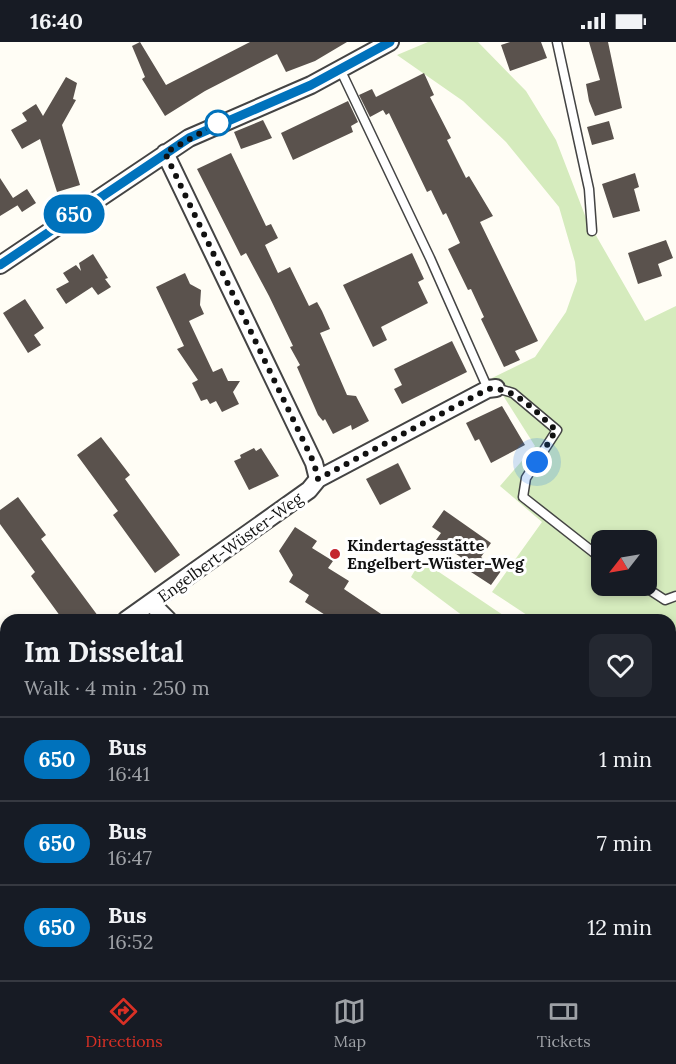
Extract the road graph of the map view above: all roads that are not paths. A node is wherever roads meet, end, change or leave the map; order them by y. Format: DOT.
graph roads {
  1 [pos="390,42"];
  2 [pos="557,42"];
  3 [pos="340,69"];
  4 [pos="165,153"];
  5 [pos="592,231"];
  6 [pos="0,265"];
  7 [pos="492,389"];
  8 [pos="318,479"];
  9 [pos="591,550"];
  10 [pos="657,595"];
  11 [pos="676,596"];
  12 [pos="151,603"];
  13 [pos="134,614"];
  14 [pos="162,614"];
  1 -- 3 [label="street"];
  2 -- 5 [label="lane"];
  3 -- 4 [label="street"];
  3 -- 7 [label="lane"];
  4 -- 6 [label="street"];
  4 -- 8 [label="street"];
  7 -- 8 [label="street, Engelbert-Wüster-Weg"];
  7 -- 9 [label="lane"];
  8 -- 12 [label="street, Engelbert-Wüster-Weg"];
  10 -- 11 [label="lane"];
  12 -- 13 [label="street, Engelbert-Wüster-Weg"];
  12 -- 14 [label="street, Engelbert-Wüster-Weg"];
}
